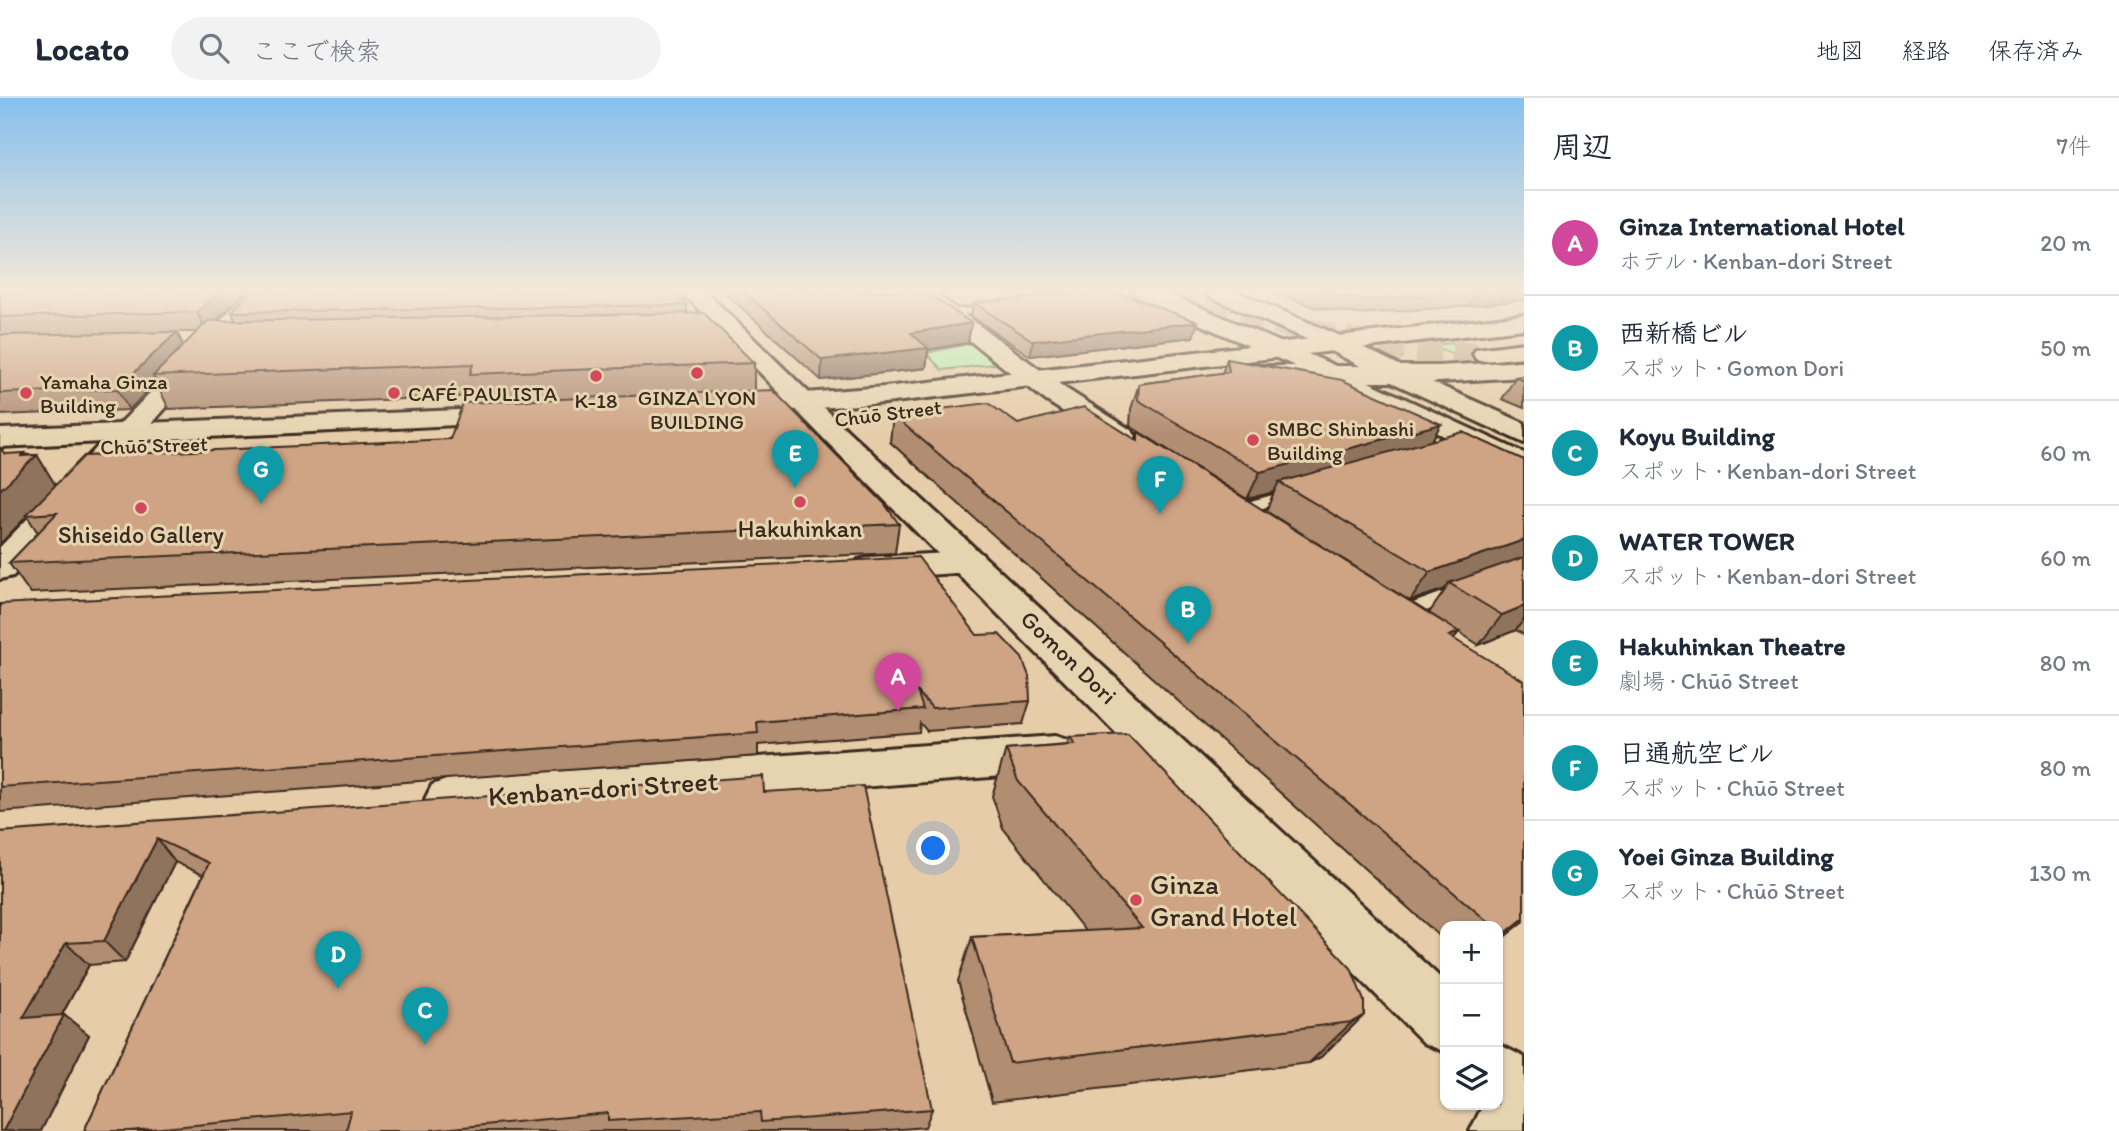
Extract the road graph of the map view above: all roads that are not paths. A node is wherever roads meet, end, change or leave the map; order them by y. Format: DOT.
graph roads {
  1 [pos="742,339"];
  2 [pos="983,339"];
  3 [pos="1257,339"];
  4 [pos="1325,339"];
  5 [pos="1347,339"];
  6 [pos="177,341"];
  7 [pos="214,341"];
  8 [pos="252,341"];
  9 [pos="1329,341"];
  10 [pos="1275,346"];
  11 [pos="1524,350"];
  12 [pos="1485,354"];
  13 [pos="1524,369"];
  14 [pos="1329,372"];
  15 [pos="1396,374"];
  16 [pos="1045,385"];
  17 [pos="814,413"];
  18 [pos="713,416"];
  19 [pos="533,423"];
  20 [pos="1524,434"];
  21 [pos="0,438"];
  22 [pos="122,439"];
  23 [pos="1142,450"];
  24 [pos="0,453"];
  25 [pos="1524,465"];
  26 [pos="1317,487"];
  27 [pos="1224,503"];
  28 [pos="1270,533"];
  29 [pos="970,563"];
  30 [pos="0,568"];
  31 [pos="843,569"];
  32 [pos="1472,588"];
  33 [pos="1386,608"];
  34 [pos="1432,638"];
  35 [pos="1164,748"];
  36 [pos="403,803"];
  37 [pos="1440,1017"];
  38 [pos="1503,1080"];
  39 [pos="1524,1101"];
  40 [pos="1524,1110"];
  41 [pos="1503,1131"];
  1 -- 17 [label="main road, Gomon Dori"];
  2 -- 16 [label="main road"];
  3 -- 10 [label="main road"];
  4 -- 9 [label="main road"];
  5 -- 9 [label="main road, Chūō Street"];
  6 -- 7 [label="main road"];
  7 -- 8 [label="main road"];
  7 -- 22 [label="main road"];
  9 -- 10 [label="main road, Chūō Street"];
  9 -- 15 [label="main road"];
  10 -- 14 [label="main road"];
  10 -- 16 [label="main road, Chūō Street"];
  11 -- 12 [label="main road"];
  13 -- 15 [label="main road, Chūō Street"];
  14 -- 15 [label="main road, Chūō Street"];
  14 -- 16 [label="main road, Chūō Street"];
  14 -- 25 [label="main road"];
  15 -- 20 [label="main road"];
  16 -- 17 [label="main road, Chūō Street"];
  16 -- 23 [label="main road"];
  17 -- 18 [label="main road, Chūō Street"];
  17 -- 29 [label="main road, Gomon Dori"];
  19 -- 22 [label="main road, Chūō Street"];
  21 -- 22 [label="main road, Chūō Street"];
  22 -- 24 [label="main road, Chūō Street"];
  22 -- 30 [label="main road"];
  26 -- 27 [label="lane"];
  27 -- 28 [label="main road"];
  29 -- 31 [label="main road"];
  29 -- 35 [label="main road, Gomon Dori"];
  32 -- 33 [label="lane"];
  33 -- 34 [label="main road"];
  35 -- 36 [label="main road, Kenban-dori Street"];
  35 -- 37 [label="main road, Gomon Dori"];
  38 -- 39 [label="main road"];
  40 -- 41 [label="main road"];
}
